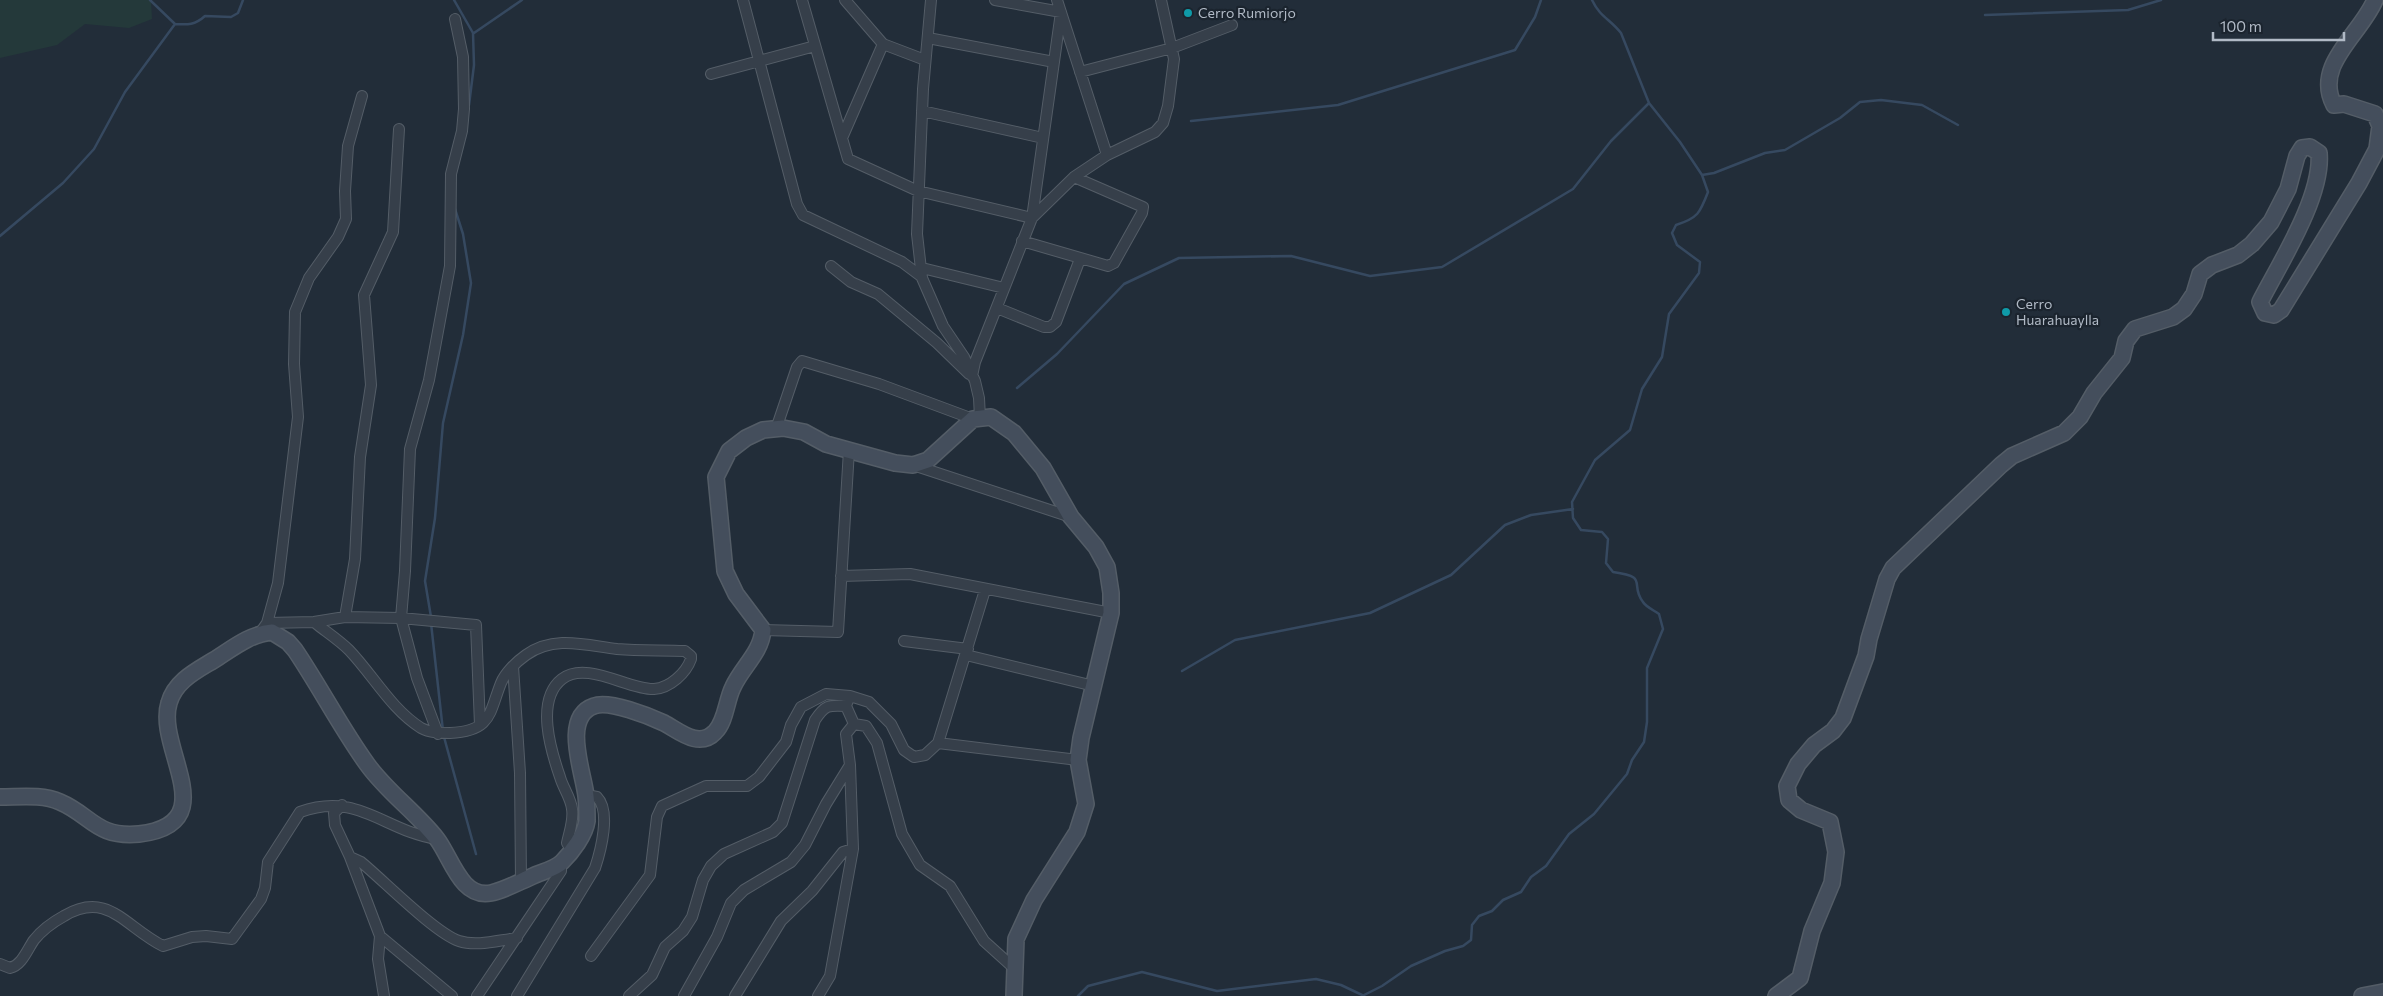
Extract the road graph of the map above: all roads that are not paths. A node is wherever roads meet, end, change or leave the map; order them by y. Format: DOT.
graph roads {
  1 [pos="743,0"];
  2 [pos="802,0"];
  3 [pos="845,0"];
  4 [pos="932,0"];
  5 [pos="995,0"];
  6 [pos="1057,0"];
  7 [pos="1161,0"];
  8 [pos="2375,0"];
  9 [pos="1061,12"];
  10 [pos="455,19"];
  11 [pos="1232,24"];
  12 [pos="928,38"];
  13 [pos="883,44"];
  14 [pos="815,46"];
  15 [pos="1172,48"];
  16 [pos="925,60"];
  17 [pos="758,61"];
  18 [pos="1054,62"];
  19 [pos="1080,72"];
  20 [pos="712,74"];
  21 [pos="362,96"];
  22 [pos="922,111"];
  23 [pos="400,128"];
  24 [pos="842,138"];
  25 [pos="1043,138"];
  26 [pos="1107,155"];
  27 [pos="1074,178"];
  28 [pos="918,191"];
  29 [pos="1032,218"];
  30 [pos="1022,241"];
  31 [pos="1080,259"];
  32 [pos="831,266"];
  33 [pos="922,272"];
  34 [pos="1004,288"];
  35 [pos="997,308"];
  36 [pos="972,376"];
  37 [pos="977,419"];
  38 [pos="776,429"];
  39 [pos="848,450"];
  40 [pos="913,465"];
  41 [pos="1071,517"];
  42 [pos="841,576"];
  43 [pos="985,590"];
  44 [pos="1111,613"];
  45 [pos="345,617"];
  46 [pos="400,618"];
  47 [pos="314,622"];
  48 [pos="263,628"];
  49 [pos="763,630"];
  50 [pos="904,641"];
  51 [pos="967,652"];
  52 [pos="513,666"];
  53 [pos="1094,686"];
  54 [pos="848,701"];
  55 [pos="854,724"];
  56 [pos="480,725"];
  57 [pos="438,734"];
  58 [pos="938,744"];
  59 [pos="1078,760"];
  60 [pos="850,765"];
  61 [pos="586,795"];
  62 [pos="0,797"];
  63 [pos="342,805"];
  64 [pos="437,839"];
  65 [pos="853,849"];
  66 [pos="572,850"];
  67 [pos="350,857"];
  68 [pos="561,863"];
  69 [pos="521,882"];
  70 [pos="380,936"];
  71 [pos="517,938"];
  72 [pos="592,956"];
  73 [pos="0,964"];
  74 [pos="1015,969"];
  75 [pos="2383,992"];
  76 [pos="384,996"];
  77 [pos="452,996"];
  78 [pos="477,996"];
  79 [pos="517,996"];
  80 [pos="629,996"];
  81 [pos="684,996"];
  82 [pos="735,996"];
  83 [pos="818,996"];
  84 [pos="1014,996"];
  85 [pos="1776,996"];
  86 [pos="2362,996"];
  1 -- 17 [label="street"];
  2 -- 14 [label="street"];
  3 -- 13 [label="street"];
  4 -- 12 [label="street"];
  5 -- 9 [label="street"];
  6 -- 9 [label="street"];
  7 -- 15 [label="street"];
  8 -- 85 [label="main road"];
  9 -- 18 [label="street"];
  9 -- 19 [label="street"];
  10 -- 46 [label="street"];
  11 -- 15 [label="street"];
  12 -- 16 [label="street"];
  12 -- 18 [label="street"];
  13 -- 16 [label="street"];
  13 -- 24 [label="street"];
  14 -- 17 [label="street"];
  14 -- 24 [label="street"];
  15 -- 19 [label="street"];
  15 -- 26 [label="street"];
  16 -- 22 [label="street"];
  17 -- 20 [label="street"];
  17 -- 33 [label="street"];
  18 -- 25 [label="street"];
  19 -- 26 [label="street"];
  21 -- 48 [label="street"];
  22 -- 25 [label="street"];
  22 -- 28 [label="street"];
  23 -- 45 [label="street"];
  24 -- 28 [label="street"];
  25 -- 29 [label="street"];
  26 -- 27 [label="street"];
  27 -- 29 [label="street"];
  27 -- 31 [label="street"];
  28 -- 29 [label="street"];
  28 -- 33 [label="street"];
  29 -- 30 [label="street"];
  30 -- 31 [label="street"];
  30 -- 34 [label="street"];
  31 -- 35 [label="street"];
  32 -- 36 [label="street"];
  33 -- 34 [label="street"];
  33 -- 36 [label="street"];
  34 -- 35 [label="street"];
  35 -- 36 [label="street"];
  36 -- 37 [label="street"];
  37 -- 38 [label="street"];
  37 -- 40 [label="main road"];
  37 -- 41 [label="main road"];
  38 -- 39 [label="main road"];
  38 -- 49 [label="main road"];
  39 -- 40 [label="main road"];
  39 -- 42 [label="street"];
  40 -- 41 [label="street"];
  41 -- 44 [label="main road"];
  42 -- 43 [label="street"];
  42 -- 49 [label="street"];
  43 -- 44 [label="street"];
  43 -- 51 [label="street"];
  44 -- 53 [label="main road"];
  45 -- 46 [label="street"];
  45 -- 47 [label="street"];
  46 -- 56 [label="street"];
  46 -- 57 [label="street"];
  47 -- 48 [label="street"];
  47 -- 57 [label="street"];
  48 -- 62 [label="main road"];
  48 -- 64 [label="main road"];
  49 -- 61 [label="main road"];
  50 -- 51 [label="street"];
  51 -- 53 [label="street"];
  51 -- 58 [label="street"];
  52 -- 56 [label="street"];
  52 -- 66 [label="street"];
  52 -- 69 [label="street"];
  53 -- 59 [label="main road"];
  54 -- 55 [label="street"];
  54 -- 58 [label="street"];
  54 -- 72 [label="street"];
  54 -- 80 [label="street"];
  55 -- 60 [label="street"];
  55 -- 74 [label="street"];
  56 -- 57 [label="street"];
  58 -- 59 [label="street"];
  59 -- 74 [label="main road"];
  60 -- 65 [label="street"];
  60 -- 81 [label="street"];
  61 -- 66 [label="main road"];
  61 -- 79 [label="street"];
  63 -- 64 [label="street"];
  63 -- 67 [label="street"];
  63 -- 73 [label="street"];
  64 -- 69 [label="main road"];
  65 -- 82 [label="street"];
  65 -- 83 [label="street"];
  66 -- 68 [label="main road"];
  67 -- 70 [label="street"];
  67 -- 71 [label="street"];
  68 -- 69 [label="main road"];
  68 -- 71 [label="street"];
  70 -- 76 [label="street"];
  70 -- 77 [label="street"];
  71 -- 78 [label="street"];
  74 -- 84 [label="main road"];
  75 -- 86 [label="main road"];
}
